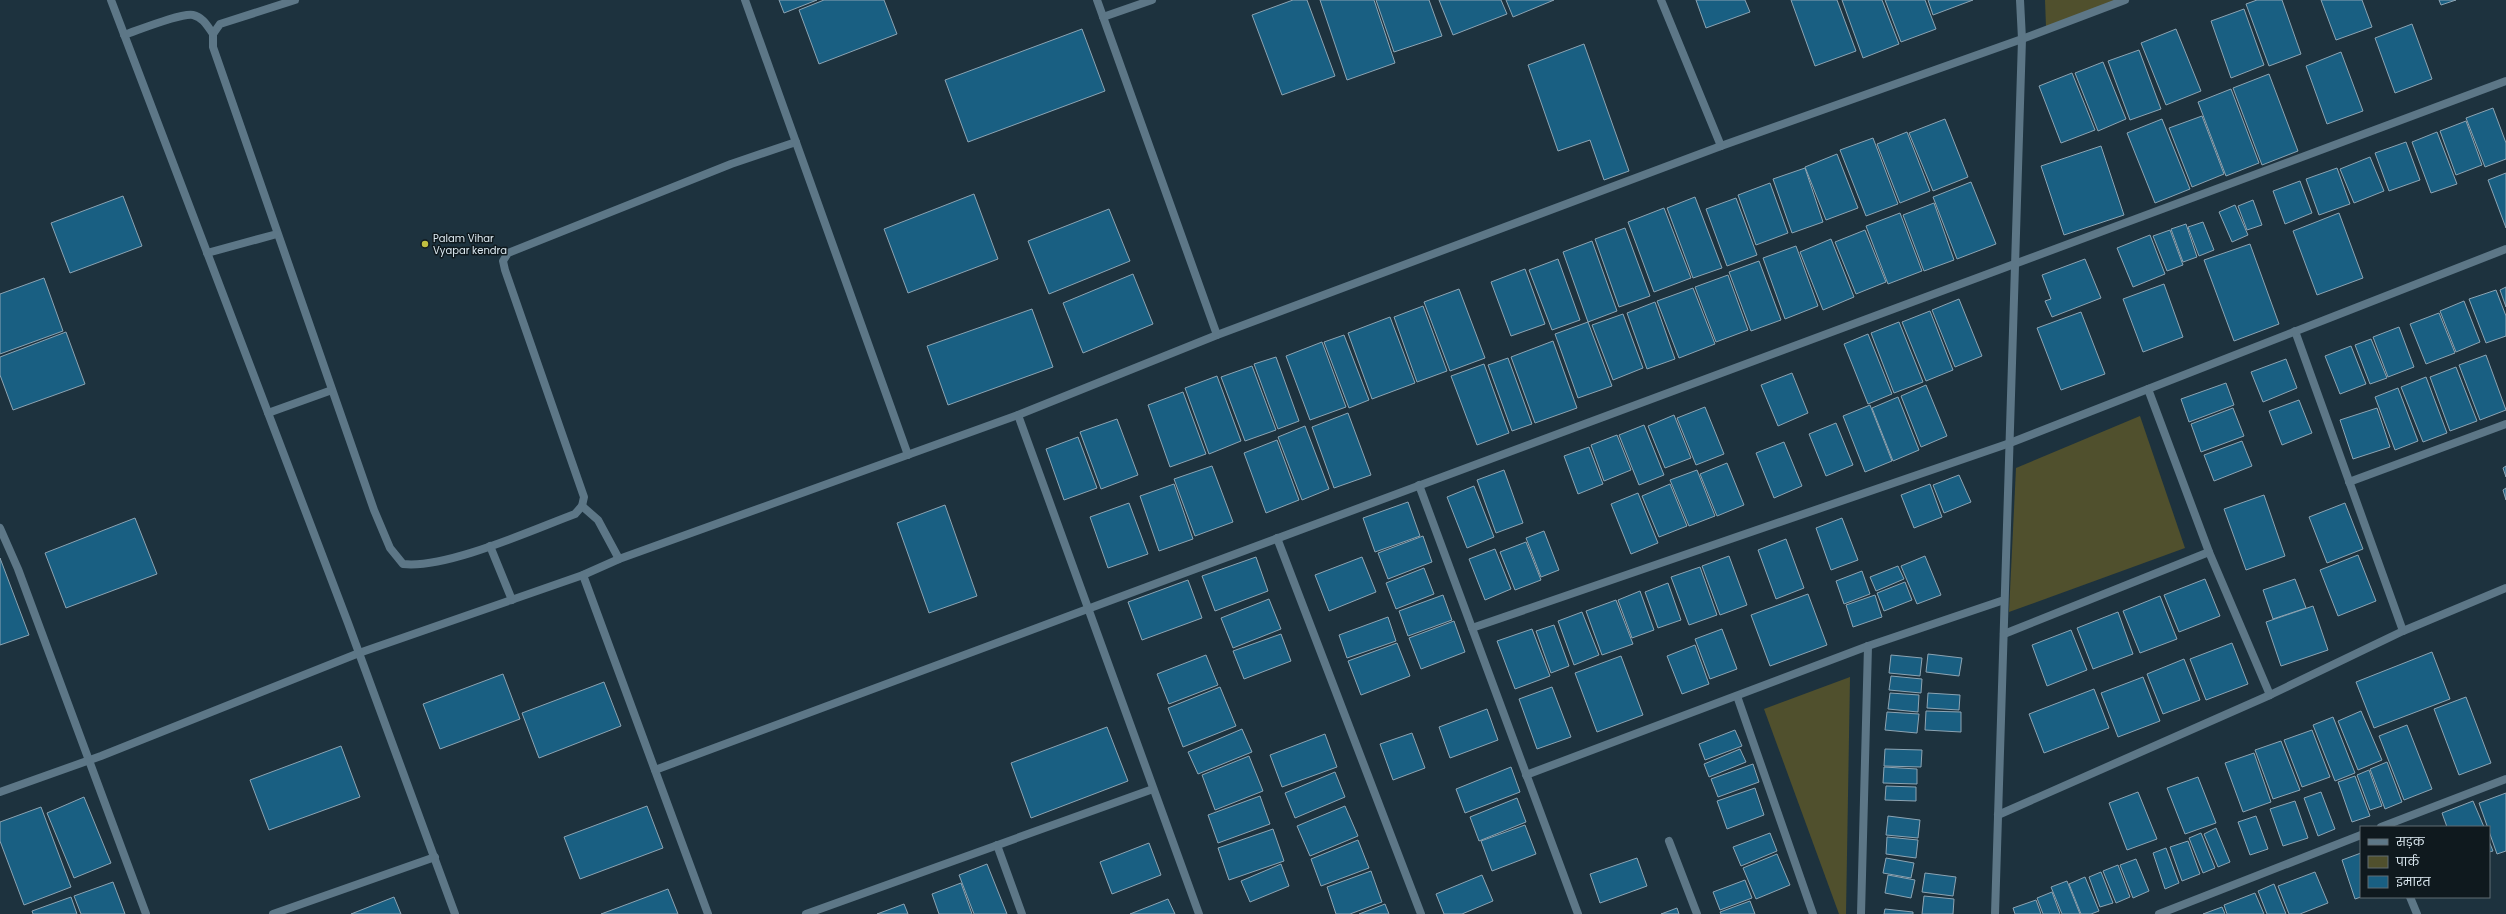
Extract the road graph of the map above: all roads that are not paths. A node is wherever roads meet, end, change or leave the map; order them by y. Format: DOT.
graph roads {
  1 [pos="112,0"];
  2 [pos="295,0"];
  3 [pos="745,0"];
  4 [pos="1097,0"];
  5 [pos="1152,0"];
  6 [pos="1662,0"];
  7 [pos="2020,0"];
  8 [pos="2125,0"];
  9 [pos="1103,17"];
  10 [pos="213,34"];
  11 [pos="124,35"];
  12 [pos="2022,39"];
  13 [pos="2506,81"];
  14 [pos="796,142"];
  15 [pos="1721,146"];
  16 [pos="277,234"];
  17 [pos="2506,250"];
  18 [pos="207,253"];
  19 [pos="2015,266"];
  20 [pos="2295,331"];
  21 [pos="1217,335"];
  22 [pos="2148,389"];
  23 [pos="332,390"];
  24 [pos="268,413"];
  25 [pos="1018,415"];
  26 [pos="2506,424"];
  27 [pos="2010,443"];
  28 [pos="908,455"];
  29 [pos="2349,482"];
  30 [pos="1419,485"];
  31 [pos="582,506"];
  32 [pos="0,528"];
  33 [pos="1277,538"];
  34 [pos="490,546"];
  35 [pos="2209,552"];
  36 [pos="619,559"];
  37 [pos="584,574"];
  38 [pos="2506,588"];
  39 [pos="512,600"];
  40 [pos="2004,600"];
  41 [pos="1087,609"];
  42 [pos="1472,628"];
  43 [pos="2403,630"];
  44 [pos="2004,634"];
  45 [pos="1868,646"];
  46 [pos="359,653"];
  47 [pos="2270,695"];
  48 [pos="1736,696"];
  49 [pos="88,760"];
  50 [pos="655,770"];
  51 [pos="1526,774"];
  52 [pos="2506,779"];
  53 [pos="1153,789"];
  54 [pos="0,792"];
  55 [pos="1998,815"];
  56 [pos="2384,826"];
  57 [pos="2360,835"];
  58 [pos="1669,841"];
  59 [pos="997,845"];
  60 [pos="435,857"];
  61 [pos="2410,898"];
  62 [pos="146,914"];
  63 [pos="273,914"];
  64 [pos="455,914"];
  65 [pos="708,914"];
  66 [pos="806,914"];
  67 [pos="1022,914"];
  68 [pos="1199,914"];
  69 [pos="1421,914"];
  70 [pos="1578,914"];
  71 [pos="1697,914"];
  72 [pos="1813,914"];
  73 [pos="1861,914"];
  74 [pos="1995,914"];
  75 [pos="2159,914"];
  76 [pos="2417,914"];
  1 -- 11 [label="street"];
  2 -- 10 [label="street"];
  3 -- 14 [label="street"];
  4 -- 9 [label="street"];
  5 -- 9 [label="street"];
  6 -- 15 [label="street"];
  7 -- 12 [label="street"];
  8 -- 12 [label="street"];
  9 -- 21 [label="street"];
  10 -- 11 [label="street"];
  10 -- 16 [label="street"];
  11 -- 18 [label="street"];
  12 -- 15 [label="street"];
  12 -- 19 [label="street"];
  13 -- 19 [label="street"];
  14 -- 28 [label="street"];
  14 -- 31 [label="street"];
  15 -- 21 [label="street"];
  16 -- 18 [label="street"];
  16 -- 23 [label="street"];
  17 -- 20 [label="street"];
  18 -- 24 [label="street"];
  19 -- 27 [label="street"];
  19 -- 30 [label="street"];
  20 -- 22 [label="street"];
  20 -- 29 [label="street"];
  21 -- 25 [label="street"];
  22 -- 27 [label="street"];
  22 -- 35 [label="street"];
  23 -- 24 [label="street"];
  23 -- 34 [label="street"];
  24 -- 46 [label="street"];
  25 -- 28 [label="street"];
  25 -- 41 [label="street"];
  26 -- 29 [label="street"];
  27 -- 40 [label="street"];
  27 -- 42 [label="street"];
  28 -- 36 [label="street"];
  29 -- 43 [label="street"];
  30 -- 33 [label="street"];
  30 -- 42 [label="street"];
  31 -- 34 [label="street"];
  31 -- 36 [label="street"];
  32 -- 49 [label="street"];
  33 -- 41 [label="street"];
  33 -- 69 [label="street"];
  34 -- 39 [label="street"];
  35 -- 44 [label="street"];
  35 -- 47 [label="street"];
  36 -- 37 [label="street"];
  37 -- 39 [label="street"];
  37 -- 50 [label="street"];
  38 -- 43 [label="street"];
  39 -- 46 [label="street"];
  40 -- 44 [label="street"];
  40 -- 45 [label="street"];
  41 -- 50 [label="street"];
  41 -- 53 [label="street"];
  42 -- 51 [label="street"];
  43 -- 47 [label="street"];
  44 -- 55 [label="street"];
  45 -- 48 [label="street"];
  45 -- 73 [label="street"];
  46 -- 49 [label="street"];
  46 -- 60 [label="street"];
  47 -- 55 [label="street"];
  48 -- 51 [label="street"];
  48 -- 72 [label="street"];
  49 -- 54 [label="street"];
  49 -- 62 [label="street"];
  50 -- 65 [label="street"];
  51 -- 70 [label="street"];
  52 -- 56 [label="street"];
  53 -- 59 [label="street"];
  53 -- 68 [label="street"];
  55 -- 74 [label="street"];
  57 -- 75 [label="street"];
  58 -- 71 [label="street"];
  59 -- 66 [label="street"];
  59 -- 67 [label="street"];
  60 -- 63 [label="street"];
  60 -- 64 [label="street"];
  61 -- 76 [label="street"];
}
